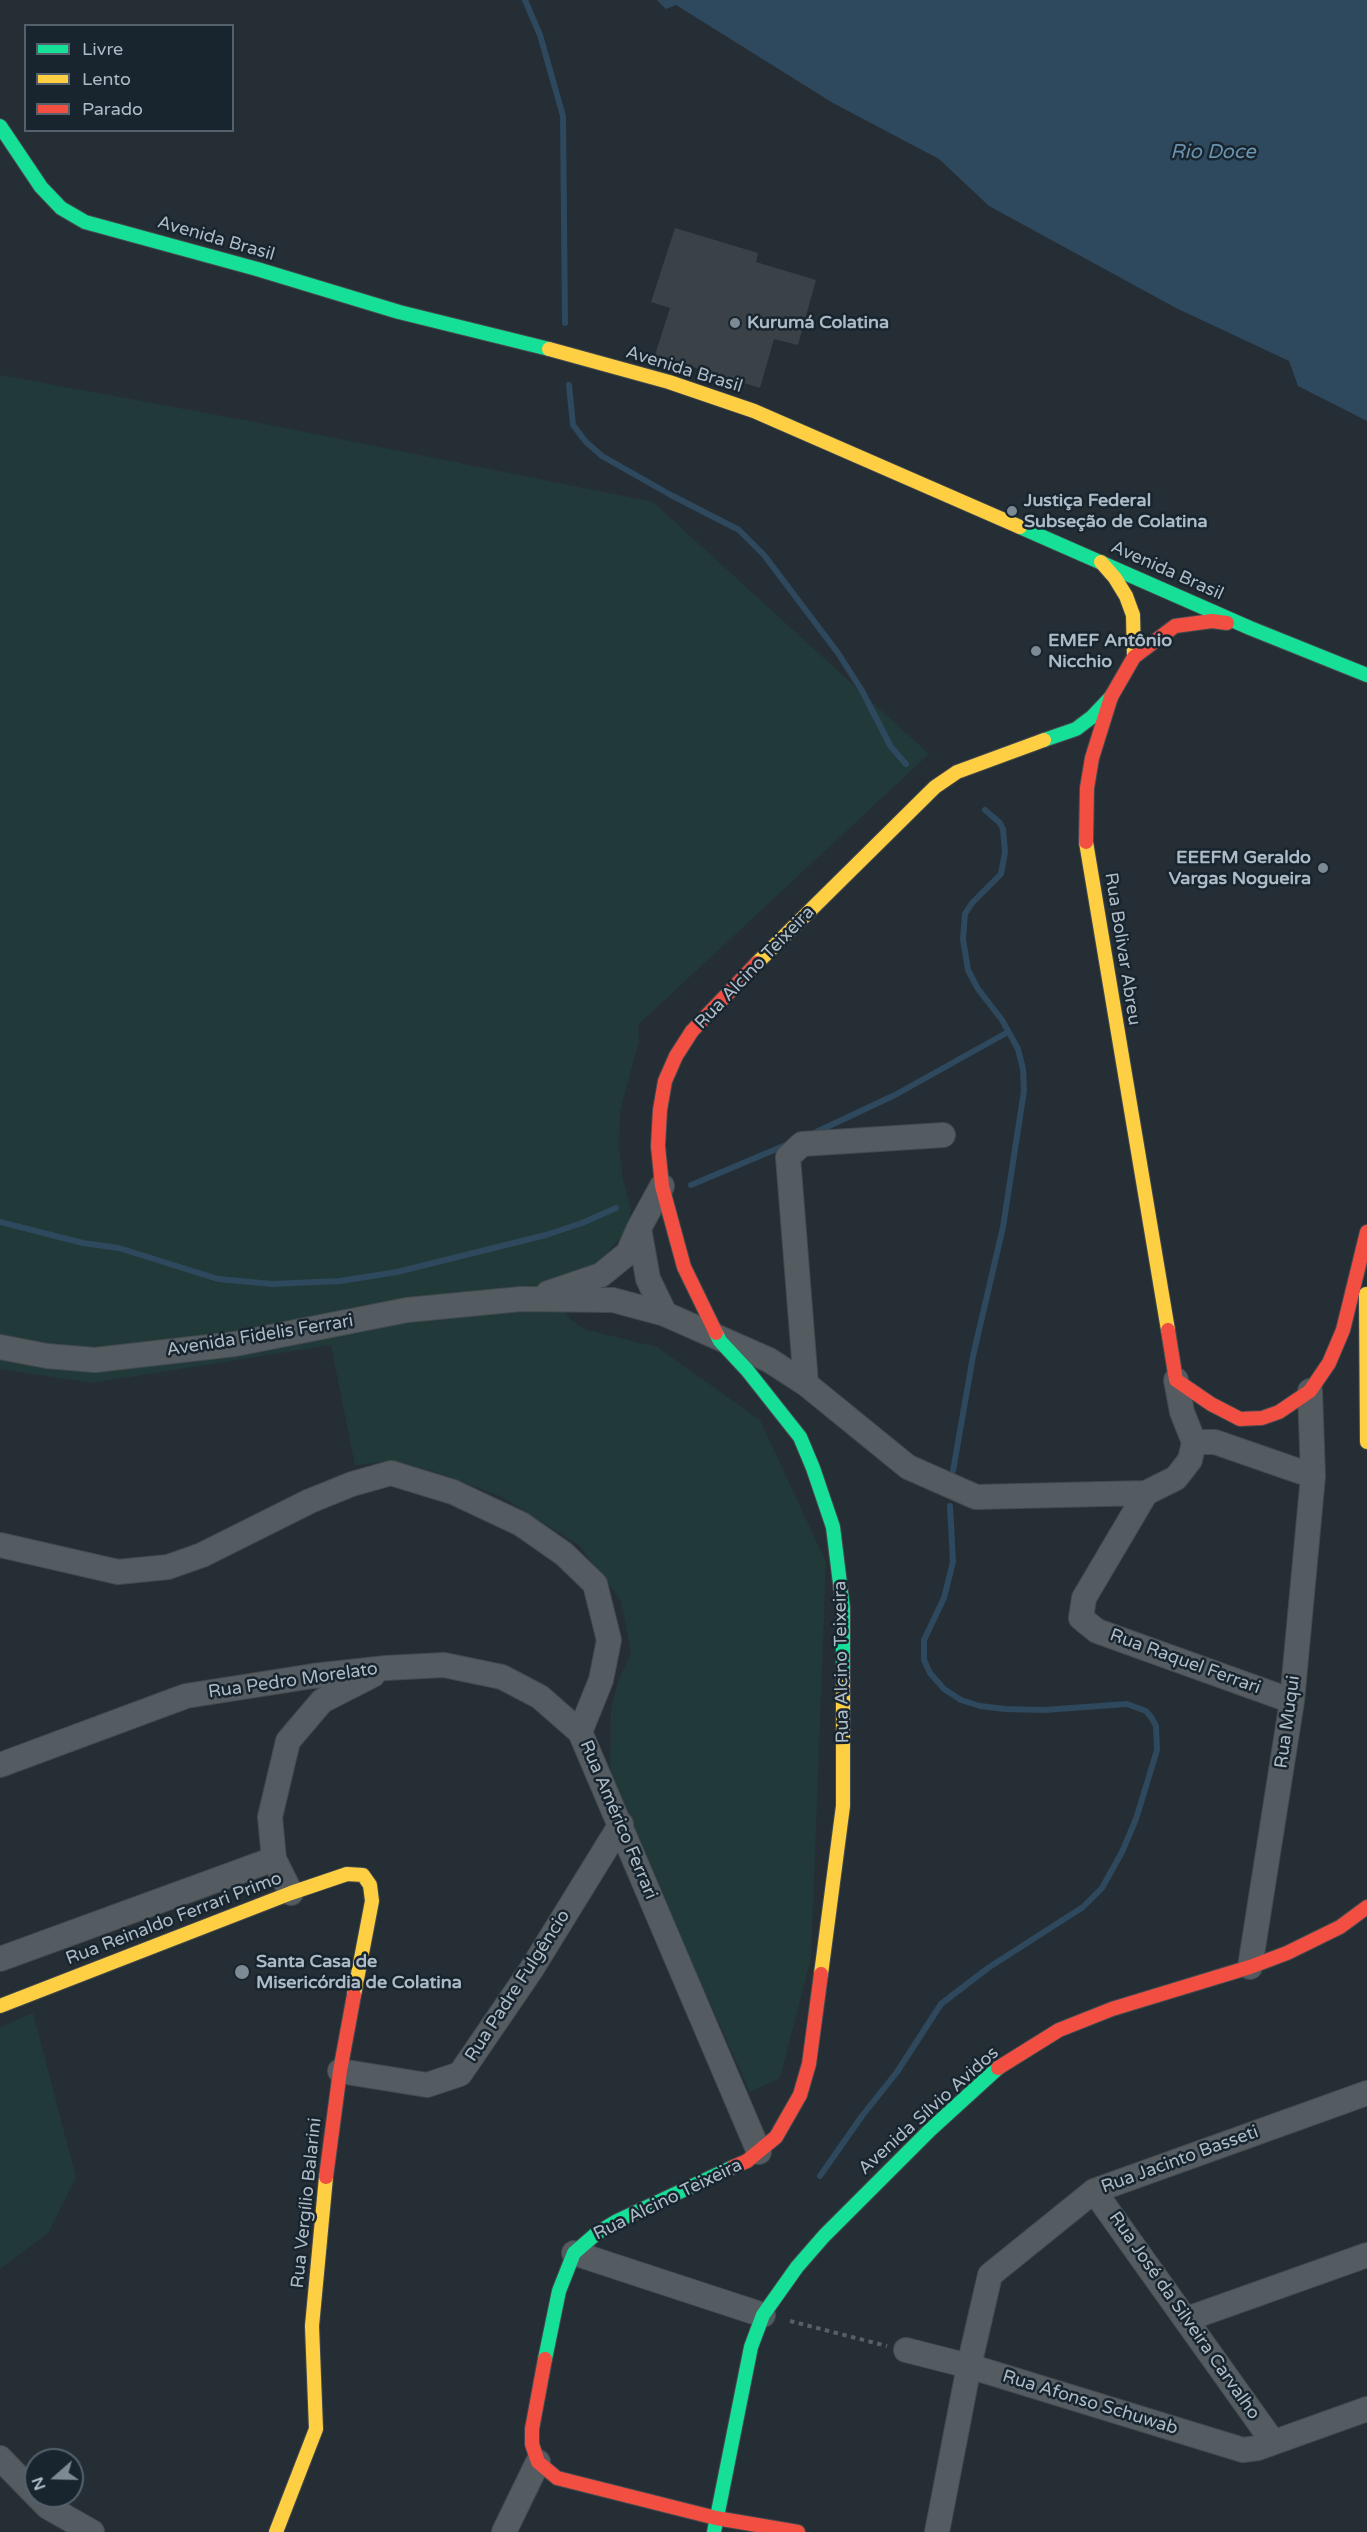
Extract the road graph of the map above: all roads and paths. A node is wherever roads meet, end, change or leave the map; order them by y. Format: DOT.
graph roads {
  1 [pos="0,126"];
  2 [pos="1101,562"];
  3 [pos="1250,628"];
  4 [pos="1134,657"];
  5 [pos="1367,675"];
  6 [pos="1111,697"];
  7 [pos="943,1135"];
  8 [pos="662,1186"];
  9 [pos="639,1228"];
  10 [pos="1367,1232"];
  11 [pos="1367,1271"];
  12 [pos="521,1299"];
  13 [pos="665,1314"];
  14 [pos="720,1341"];
  15 [pos="0,1347"];
  16 [pos="1176,1380"];
  17 [pos="806,1384"];
  18 [pos="1311,1391"];
  19 [pos="1240,1419"];
  20 [pos="1204,1442"];
  21 [pos="1367,1442"];
  22 [pos="1313,1476"];
  23 [pos="1146,1494"];
  24 [pos="0,1545"];
  25 [pos="386,1668"];
  26 [pos="1292,1701"];
  27 [pos="580,1732"];
  28 [pos="0,1765"];
  29 [pos="621,1824"];
  30 [pos="274,1859"];
  31 [pos="363,1875"];
  32 [pos="291,1893"];
  33 [pos="1367,1907"];
  34 [pos="0,1959"];
  35 [pos="1250,1967"];
  36 [pos="0,2006"];
  37 [pos="340,2071"];
  38 [pos="1367,2093"];
  39 [pos="759,2152"];
  40 [pos="1094,2191"];
  41 [pos="574,2253"];
  42 [pos="1367,2255"];
  43 [pos="763,2315"];
  44 [pos="1187,2319"];
  45 [pos="906,2350"];
  46 [pos="969,2366"];
  47 [pos="1367,2409"];
  48 [pos="1273,2442"];
  49 [pos="0,2458"];
  50 [pos="538,2462"];
  51 [pos="24,2482"];
  52 [pos="50,2508"];
  53 [pos="715,2525"];
  54 [pos="92,2532"];
  55 [pos="276,2532"];
  56 [pos="504,2532"];
  57 [pos="798,2532"];
  58 [pos="937,2532"];
  1 -- 2 [label="main road, Avenida Brasil"];
  2 -- 3 [label="main road, Avenida Brasil"];
  2 -- 4 [label="main road"];
  3 -- 4 [label="main road, Rua Bolivar Abreu"];
  3 -- 5 [label="main road, Avenida Brasil"];
  4 -- 6 [label="main road, Rua Bolivar Abreu"];
  6 -- 8 [label="main road, Rua Alcino Teixeira"];
  6 -- 16 [label="main road, Rua Bolivar Abreu"];
  7 -- 17 [label="street"];
  8 -- 9 [label="street, Avenida Fidelis Ferrari"];
  8 -- 14 [label="main road, Rua Alcino Teixeira"];
  9 -- 12 [label="street, Avenida Fidelis Ferrari"];
  9 -- 13 [label="street"];
  10 -- 18 [label="main road"];
  11 -- 21 [label="main road"];
  12 -- 13 [label="street, Avenida Fidelis Ferrari"];
  12 -- 15 [label="street, Avenida Fidelis Ferrari"];
  13 -- 14 [label="street, Avenida Fidelis Ferrari"];
  14 -- 17 [label="street, Avenida Fidelis Ferrari"];
  14 -- 39 [label="main road, Rua Alcino Teixeira"];
  16 -- 19 [label="main road"];
  16 -- 20 [label="street"];
  17 -- 23 [label="street, Avenida Fidelis Ferrari"];
  18 -- 19 [label="main road"];
  18 -- 22 [label="street, Rua Muqui"];
  19 -- 20 [label="street"];
  20 -- 22 [label="street"];
  20 -- 23 [label="street"];
  22 -- 26 [label="street, Rua Muqui"];
  23 -- 26 [label="street, Rua Raquel Ferrari"];
  24 -- 27 [label="street, Rua Américo Ferrari"];
  25 -- 27 [label="street, Rua Pedro Morelato"];
  25 -- 28 [label="street, Rua Pedro Morelato"];
  25 -- 30 [label="street"];
  26 -- 35 [label="street, Rua Muqui"];
  27 -- 29 [label="street, Rua Américo Ferrari"];
  29 -- 37 [label="street, Rua Padre Fulgêncio"];
  29 -- 39 [label="street, Rua Américo Ferrari"];
  30 -- 32 [label="street"];
  30 -- 34 [label="street"];
  31 -- 32 [label="main road, Rua Reinaldo Ferrari Primo"];
  31 -- 37 [label="main road, Rua Vergílio Balarini"];
  32 -- 36 [label="main road, Rua Reinaldo Ferrari Primo"];
  33 -- 35 [label="main road, Avenida Sílvio Avidos"];
  35 -- 43 [label="main road, Avenida Sílvio Avidos"];
  37 -- 55 [label="main road, Rua Vergílio Balarini"];
  38 -- 40 [label="street, Rua Jacinto Basseti"];
  39 -- 41 [label="main road, Rua Alcino Teixeira"];
  40 -- 44 [label="street, Rua José da Silveira Carvalho"];
  40 -- 46 [label="street, Rua Jacinto Basseti"];
  41 -- 43 [label="street"];
  41 -- 50 [label="main road, Rua Alcino Teixeira"];
  42 -- 44 [label="street"];
  43 -- 45 [label="path"];
  43 -- 53 [label="main road, Avenida Sílvio Avidos"];
  44 -- 48 [label="street, Rua José da Silveira Carvalho"];
  45 -- 46 [label="street, Rua Afonso Schuwab"];
  46 -- 48 [label="street, Rua Afonso Schuwab"];
  46 -- 58 [label="street, Rua Jacinto Basseti"];
  47 -- 48 [label="street, Rua Afonso Schuwab"];
  49 -- 51 [label="street"];
  50 -- 53 [label="main road"];
  50 -- 56 [label="street"];
  52 -- 54 [label="street"];
  53 -- 57 [label="main road"];
}
